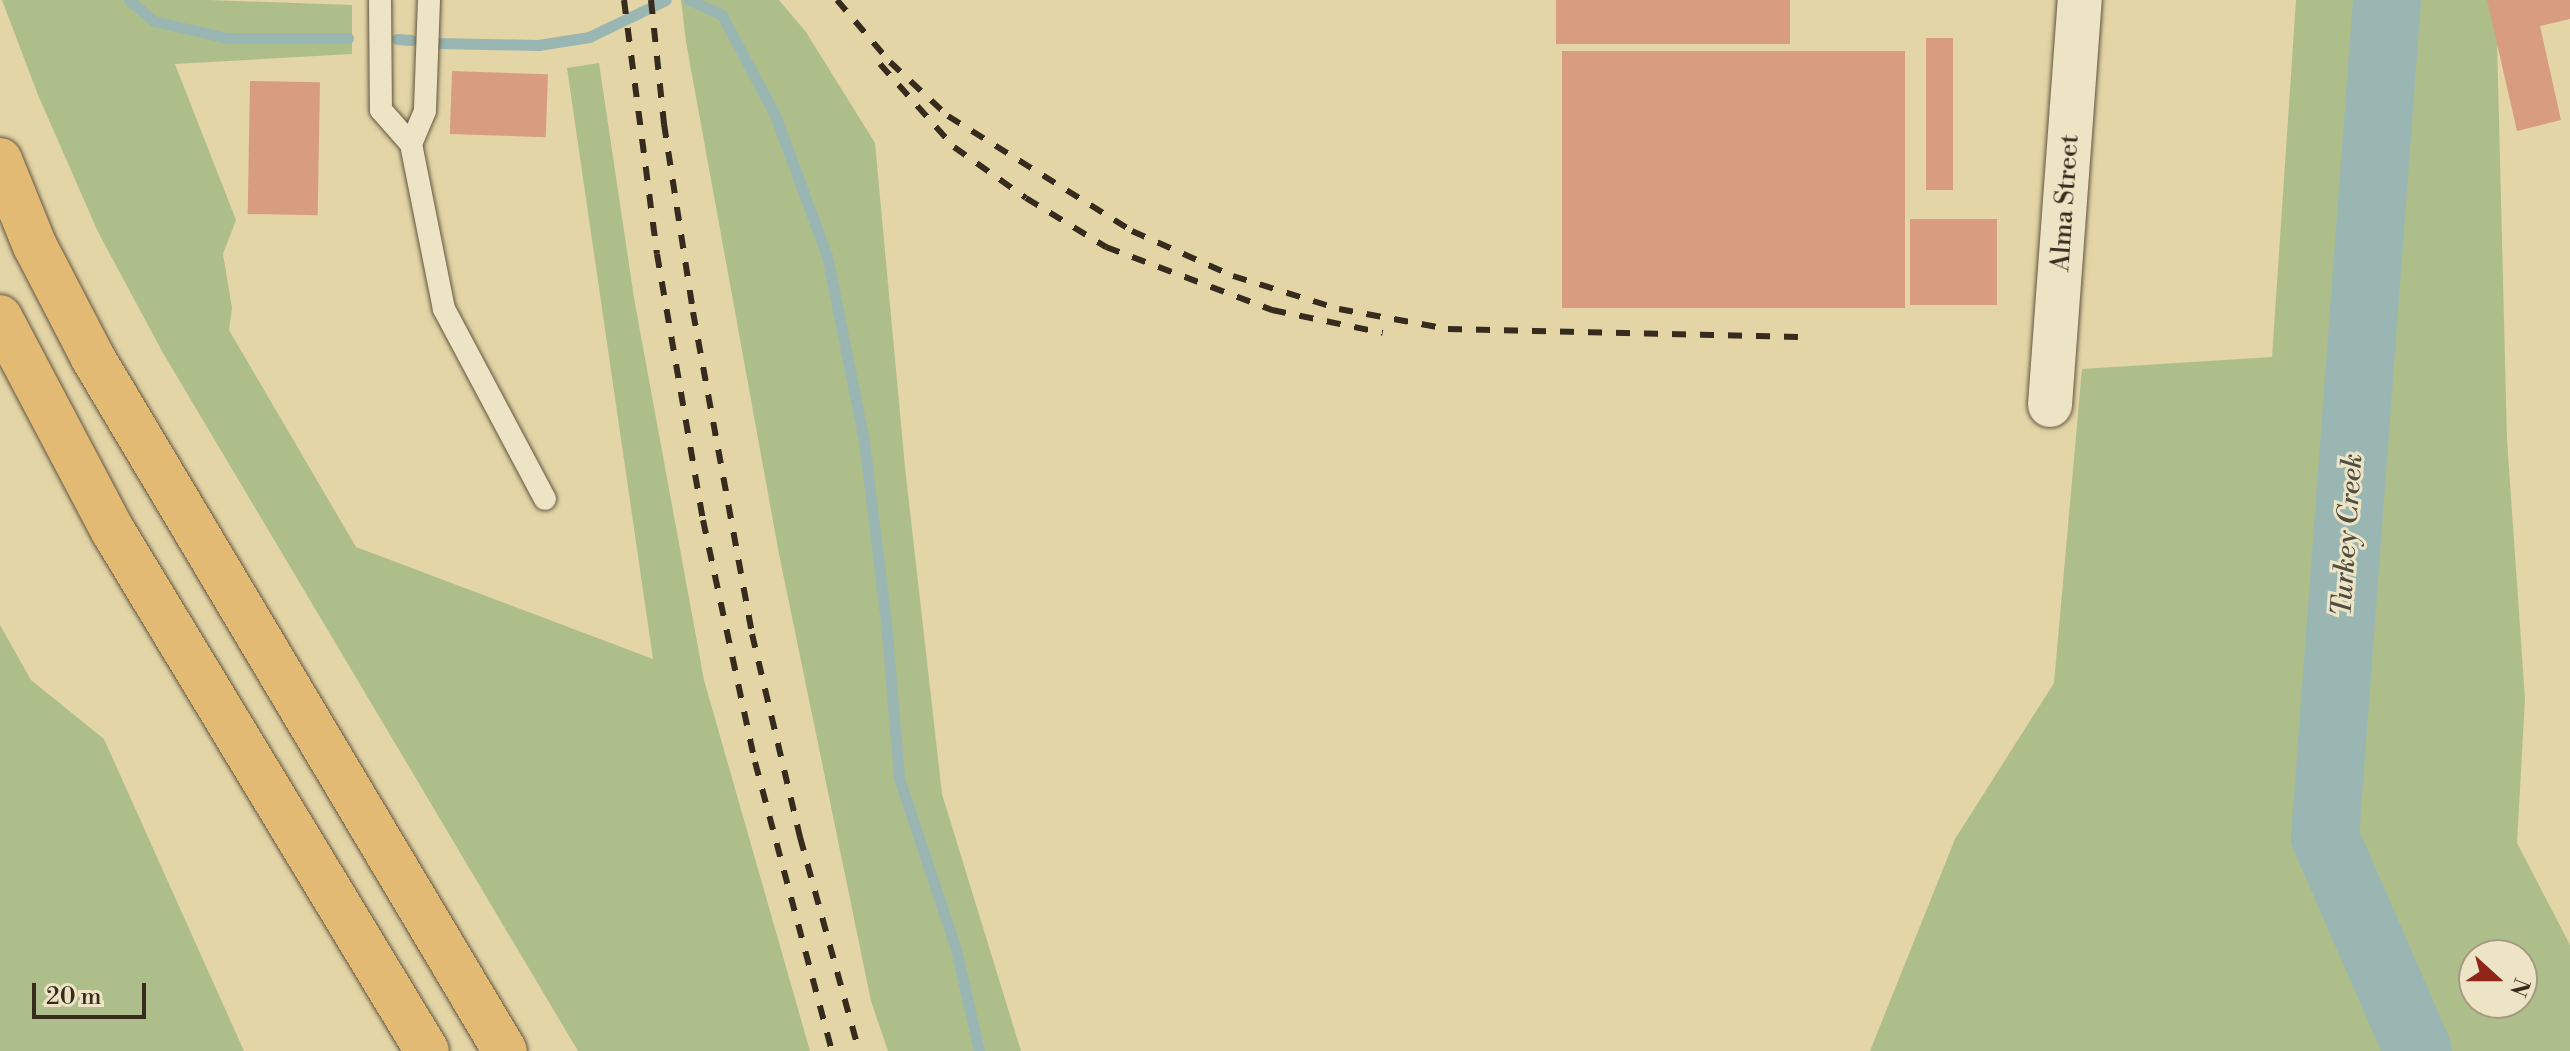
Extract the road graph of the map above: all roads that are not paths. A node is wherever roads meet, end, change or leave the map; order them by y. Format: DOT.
graph roads {
  1 [pos="380,0"];
  2 [pos="429,0"];
  3 [pos="2080,0"];
  4 [pos="411,144"];
  5 [pos="0,160"];
  6 [pos="0,317"];
  7 [pos="2050,405"];
  8 [pos="545,499"];
  9 [pos="427,1051"];
  10 [pos="505,1051"];
  1 -- 4 [label="lane"];
  2 -- 4 [label="lane"];
  3 -- 7 [label="street, Alma Street"];
  4 -- 8 [label="lane"];
  5 -- 10 [label="highway"];
  6 -- 9 [label="highway"];
}
